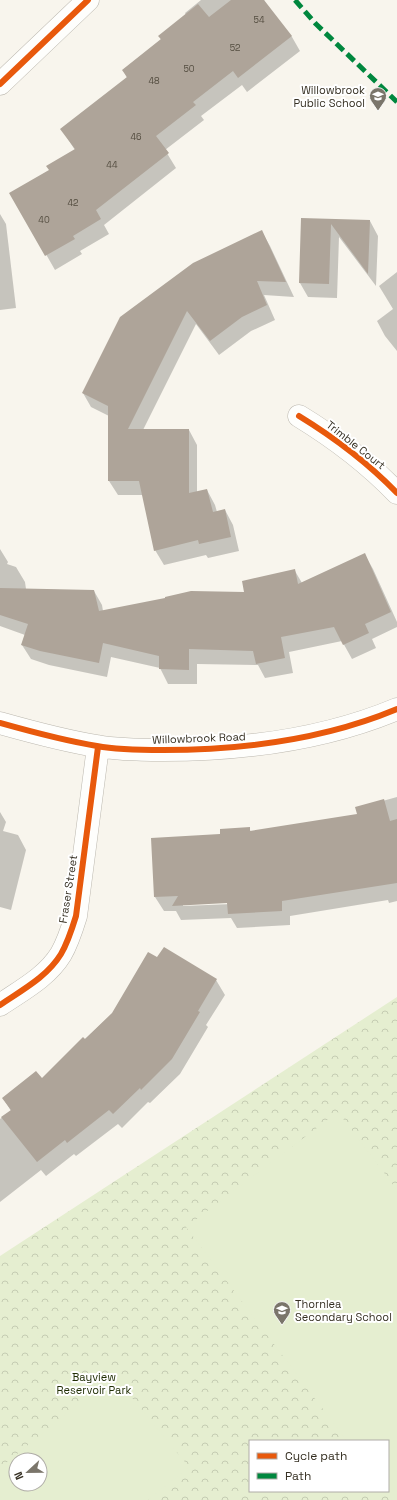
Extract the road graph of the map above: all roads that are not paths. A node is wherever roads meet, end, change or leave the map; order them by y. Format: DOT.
graph roads {
  1 [pos="88,0"];
  2 [pos="0,84"];
  3 [pos="299,416"];
  4 [pos="397,493"];
  5 [pos="397,709"];
  6 [pos="0,723"];
  7 [pos="98,747"];
  8 [pos="0,1004"];
  1 -- 2 [label="street"];
  3 -- 4 [label="street, Trimble Court"];
  5 -- 7 [label="street, Willowbrook Road"];
  6 -- 7 [label="street, Willowbrook Road"];
  7 -- 8 [label="street, Fraser Street"];
}
